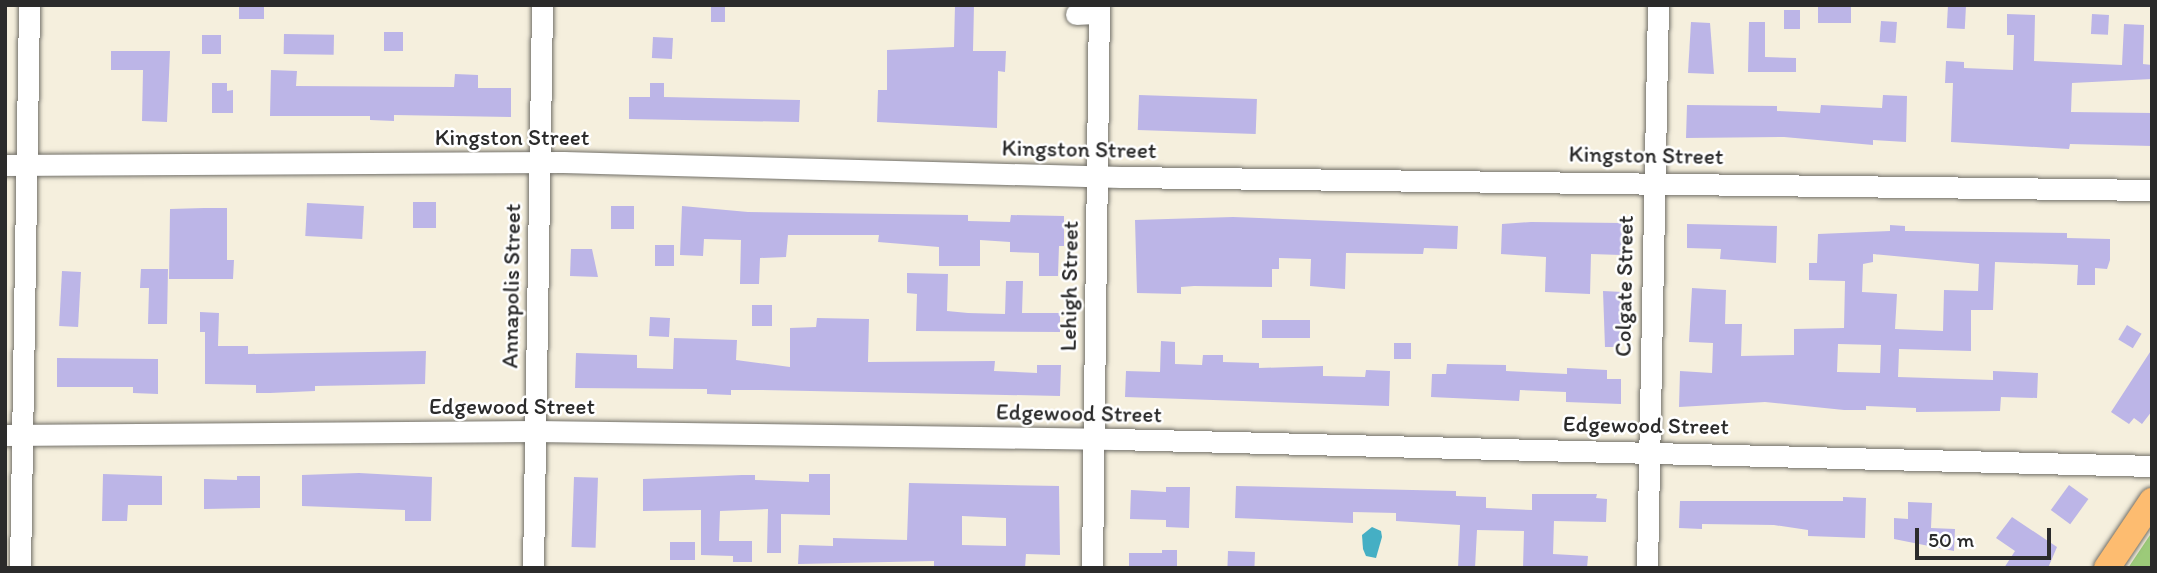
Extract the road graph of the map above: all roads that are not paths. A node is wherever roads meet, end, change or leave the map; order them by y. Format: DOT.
graph roads {
  1 [pos="29,5"];
  2 [pos="542,5"];
  3 [pos="1658,5"];
  4 [pos="1098,9"];
  5 [pos="1076,13"];
  6 [pos="539,163"];
  7 [pos="16,164"];
  8 [pos="1096,176"];
  9 [pos="1652,181"];
  10 [pos="2152,190"];
  11 [pos="535,431"];
  12 [pos="14,435"];
  13 [pos="1093,440"];
  14 [pos="1647,451"];
  15 [pos="2152,466"];
  16 [pos="2152,501"];
  17 [pos="20,568"];
  18 [pos="533,568"];
  19 [pos="1091,568"];
  20 [pos="1647,568"];
  21 [pos="2106,568"];
  1 -- 7 [label="street"];
  2 -- 6 [label="street, Annapolis Street"];
  3 -- 9 [label="street, Colgate Street"];
  4 -- 5 [label="street"];
  4 -- 8 [label="street, Lehigh Street"];
  6 -- 7 [label="street, Kingston Street"];
  6 -- 8 [label="street, Kingston Street"];
  6 -- 11 [label="street, Annapolis Street"];
  7 -- 12 [label="street"];
  8 -- 9 [label="street, Kingston Street"];
  8 -- 13 [label="street, Lehigh Street"];
  9 -- 10 [label="street, Kingston Street"];
  9 -- 14 [label="street, Colgate Street"];
  11 -- 12 [label="street, Edgewood Street"];
  11 -- 13 [label="street, Edgewood Street"];
  11 -- 18 [label="street, Annapolis Street"];
  12 -- 17 [label="street"];
  13 -- 14 [label="street, Edgewood Street"];
  13 -- 19 [label="street, Lehigh Street"];
  14 -- 15 [label="street, Edgewood Street"];
  14 -- 20 [label="street, Colgate Street"];
  16 -- 21 [label="main road"];
}
